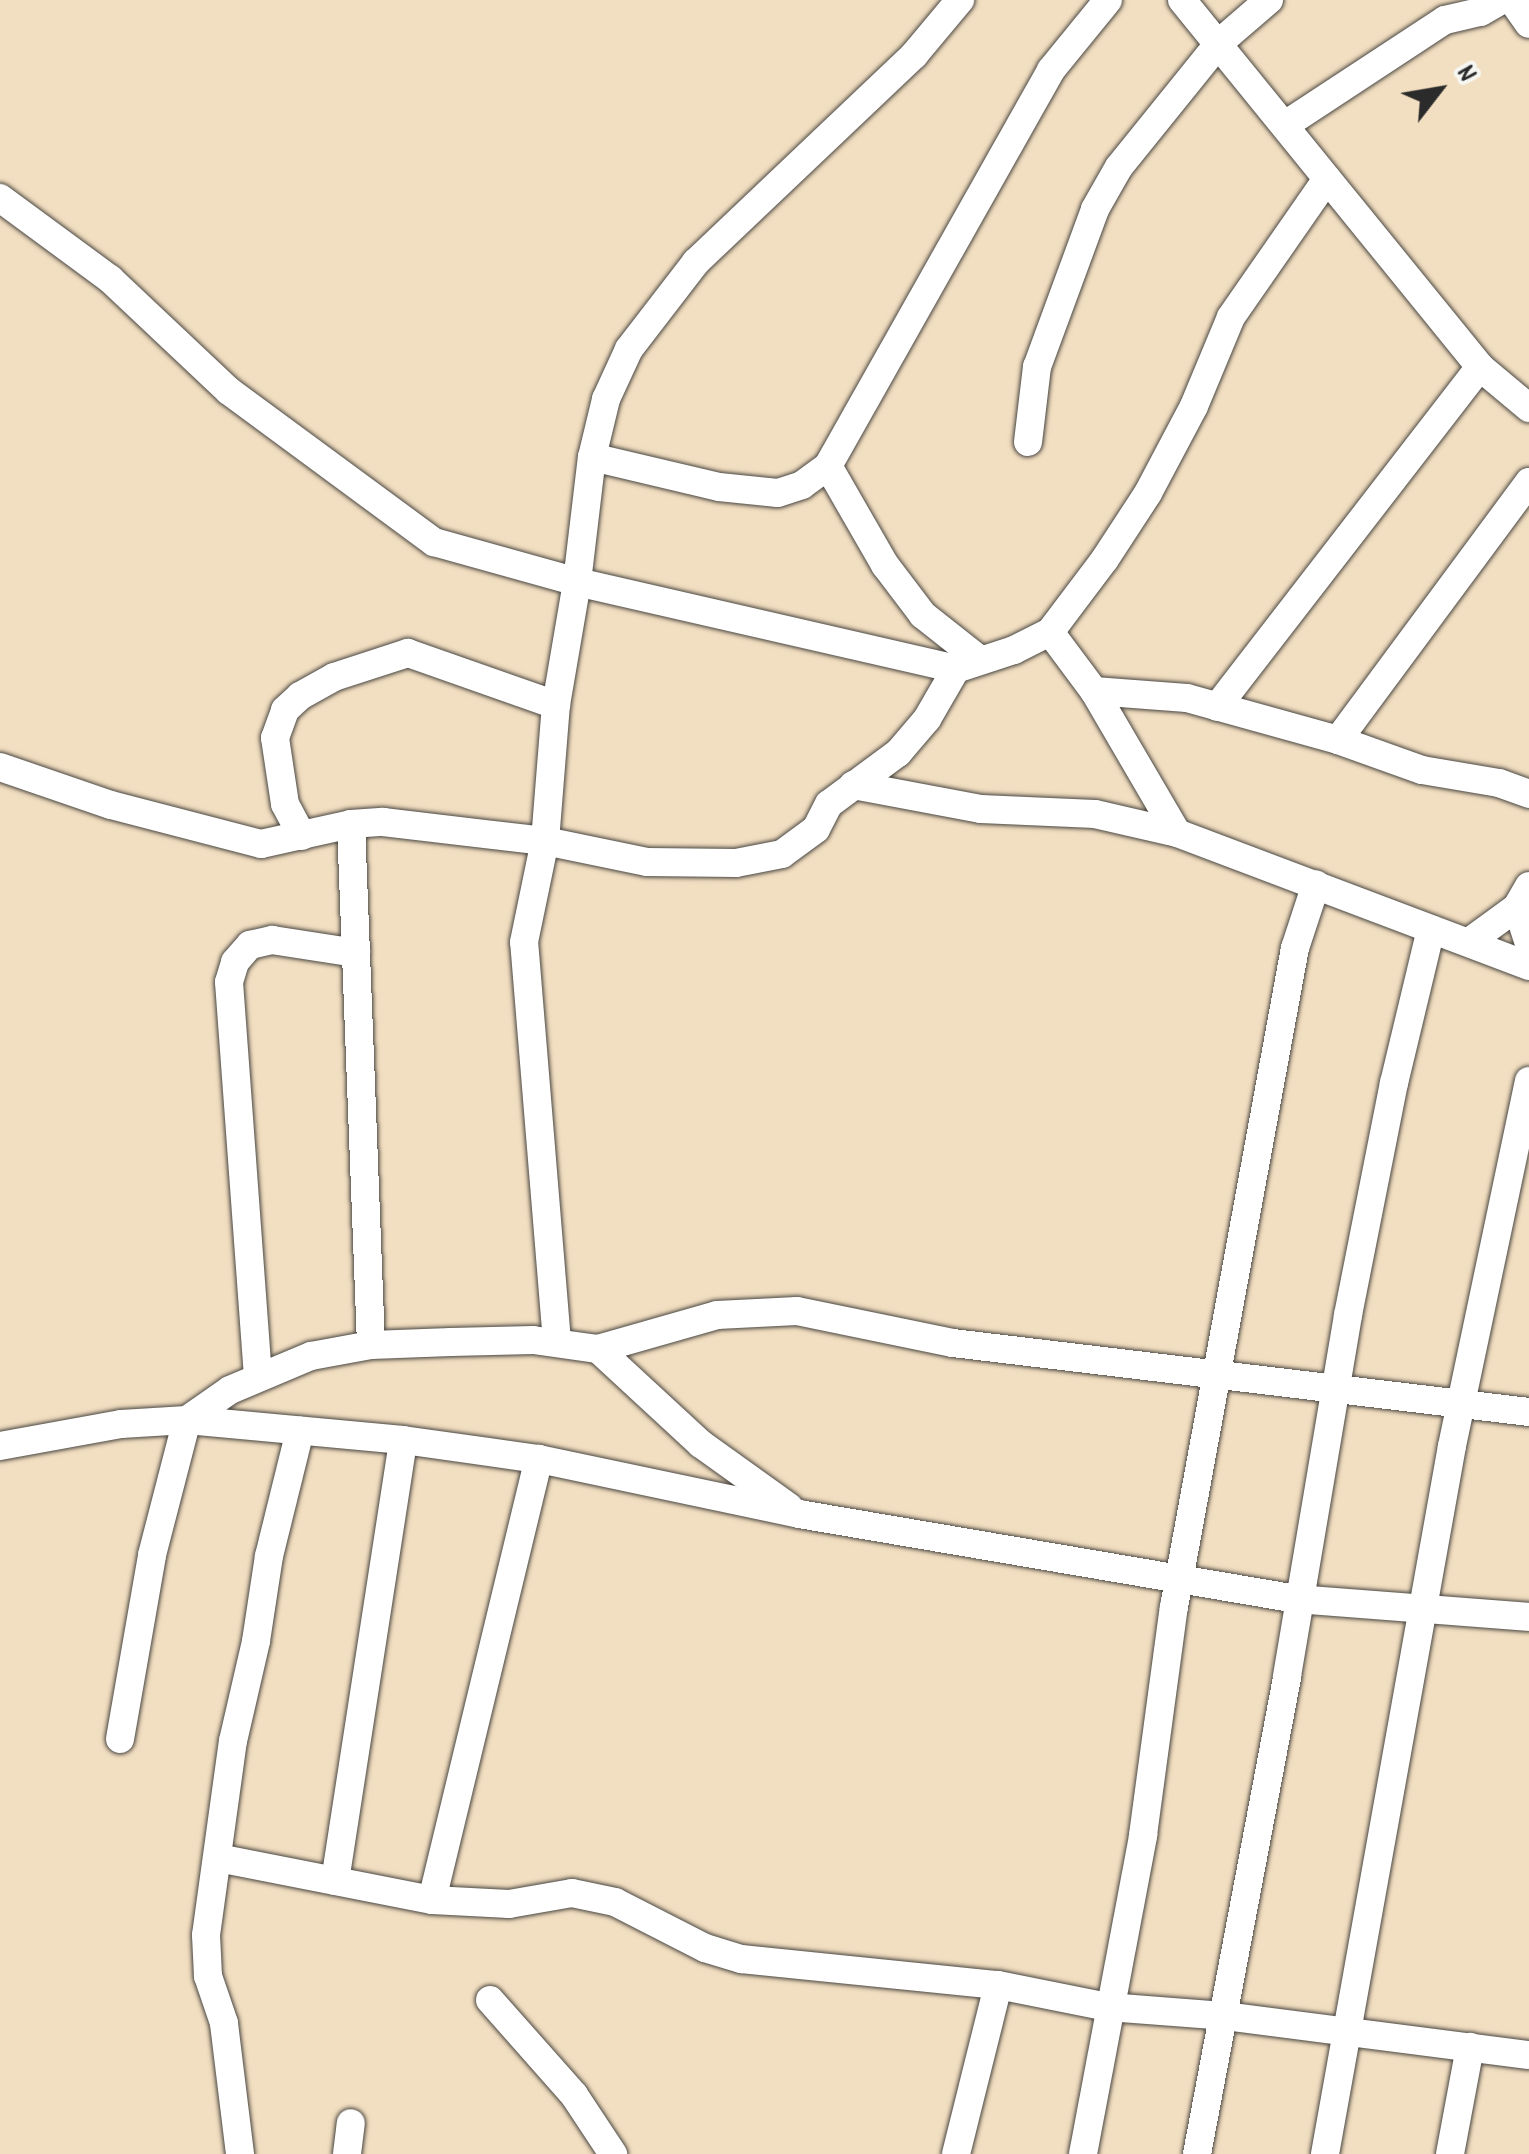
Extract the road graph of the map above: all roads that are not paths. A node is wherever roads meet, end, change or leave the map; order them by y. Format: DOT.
graph roads {
  1 [pos="960,0"];
  2 [pos="1108,0"];
  3 [pos="1182,0"];
  4 [pos="1269,0"];
  5 [pos="1502,0"];
  6 [pos="1512,0"];
  7 [pos="1529,24"];
  8 [pos="1219,42"];
  9 [pos="1285,125"];
  10 [pos="1327,179"];
  11 [pos="0,198"];
  12 [pos="1480,367"];
  13 [pos="1529,408"];
  14 [pos="1028,442"];
  15 [pos="592,458"];
  16 [pos="828,466"];
  17 [pos="1529,482"];
  18 [pos="577,582"];
  19 [pos="1050,632"];
  20 [pos="968,665"];
  21 [pos="1094,691"];
  22 [pos="556,705"];
  23 [pos="1217,706"];
  24 [pos="1338,740"];
  25 [pos="0,767"];
  26 [pos="853,785"];
  27 [pos="1529,794"];
  28 [pos="351,824"];
  29 [pos="1177,833"];
  30 [pos="302,836"];
  31 [pos="545,841"];
  32 [pos="1316,884"];
  33 [pos="1523,896"];
  34 [pos="1432,929"];
  35 [pos="1469,942"];
  36 [pos="1529,945"];
  37 [pos="356,953"];
  38 [pos="1529,966"];
  39 [pos="1529,1081"];
  40 [pos="558,1342"];
  41 [pos="371,1346"];
  42 [pos="598,1349"];
  43 [pos="258,1377"];
  44 [pos="1217,1377"];
  45 [pos="1334,1391"];
  46 [pos="1462,1406"];
  47 [pos="1529,1412"];
  48 [pos="187,1420"];
  49 [pos="300,1432"];
  50 [pos="403,1440"];
  51 [pos="0,1446"];
  52 [pos="539,1459"];
  53 [pos="799,1514"];
  54 [pos="1180,1579"];
  55 [pos="1297,1599"];
  56 [pos="1423,1611"];
  57 [pos="1529,1617"];
  58 [pos="120,1740"];
  59 [pos="218,1858"];
  60 [pos="335,1881"];
  61 [pos="432,1900"];
  62 [pos="998,1985"];
  63 [pos="490,2000"];
  64 [pos="1108,2007"];
  65 [pos="1224,2016"];
  66 [pos="1345,2032"];
  67 [pos="1470,2047"];
  68 [pos="1529,2055"];
  69 [pos="351,2123"];
  70 [pos="240,2154"];
  71 [pos="346,2154"];
  72 [pos="613,2154"];
  73 [pos="956,2154"];
  74 [pos="1083,2154"];
  75 [pos="1196,2154"];
  76 [pos="1325,2154"];
  77 [pos="1450,2154"];
  1 -- 15 [label="street"];
  2 -- 16 [label="street"];
  3 -- 8 [label="street"];
  4 -- 8 [label="street"];
  5 -- 9 [label="street"];
  6 -- 7 [label="street"];
  8 -- 9 [label="street"];
  8 -- 14 [label="street"];
  9 -- 10 [label="street"];
  10 -- 12 [label="street"];
  10 -- 19 [label="street"];
  11 -- 18 [label="street"];
  12 -- 13 [label="street"];
  12 -- 23 [label="street"];
  15 -- 16 [label="street"];
  15 -- 18 [label="street"];
  16 -- 20 [label="street"];
  17 -- 24 [label="street"];
  18 -- 20 [label="street"];
  18 -- 22 [label="street"];
  19 -- 20 [label="street"];
  19 -- 21 [label="street"];
  20 -- 26 [label="street"];
  21 -- 23 [label="street"];
  21 -- 29 [label="street"];
  22 -- 30 [label="street"];
  22 -- 31 [label="street"];
  23 -- 24 [label="street"];
  24 -- 27 [label="street"];
  25 -- 30 [label="street"];
  26 -- 29 [label="street"];
  26 -- 31 [label="street"];
  28 -- 30 [label="street"];
  28 -- 31 [label="street"];
  28 -- 37 [label="street"];
  29 -- 32 [label="street"];
  31 -- 40 [label="street"];
  32 -- 34 [label="street"];
  32 -- 44 [label="street"];
  33 -- 35 [label="street"];
  33 -- 36 [label="street"];
  34 -- 35 [label="street"];
  34 -- 45 [label="street"];
  35 -- 38 [label="street"];
  37 -- 41 [label="street"];
  37 -- 43 [label="street"];
  39 -- 46 [label="street"];
  40 -- 41 [label="street"];
  40 -- 42 [label="street"];
  41 -- 43 [label="street"];
  42 -- 44 [label="street"];
  42 -- 53 [label="street"];
  43 -- 48 [label="street"];
  44 -- 45 [label="street"];
  44 -- 54 [label="street"];
  45 -- 46 [label="street"];
  45 -- 55 [label="street"];
  46 -- 47 [label="street"];
  46 -- 56 [label="street"];
  48 -- 49 [label="street"];
  48 -- 51 [label="street"];
  48 -- 58 [label="street"];
  49 -- 50 [label="street"];
  49 -- 59 [label="street"];
  50 -- 52 [label="street"];
  50 -- 60 [label="street"];
  52 -- 53 [label="street"];
  52 -- 61 [label="street"];
  53 -- 54 [label="street"];
  54 -- 55 [label="street"];
  54 -- 64 [label="street"];
  55 -- 56 [label="street"];
  55 -- 65 [label="street"];
  56 -- 57 [label="street"];
  56 -- 66 [label="street"];
  59 -- 60 [label="street"];
  59 -- 70 [label="street"];
  60 -- 61 [label="street"];
  61 -- 62 [label="street"];
  62 -- 64 [label="street"];
  62 -- 73 [label="street"];
  63 -- 72 [label="street"];
  64 -- 65 [label="street"];
  64 -- 74 [label="street"];
  65 -- 66 [label="street"];
  65 -- 75 [label="street"];
  66 -- 67 [label="street"];
  66 -- 76 [label="street"];
  67 -- 68 [label="street"];
  67 -- 77 [label="street"];
  69 -- 71 [label="street"];
}
